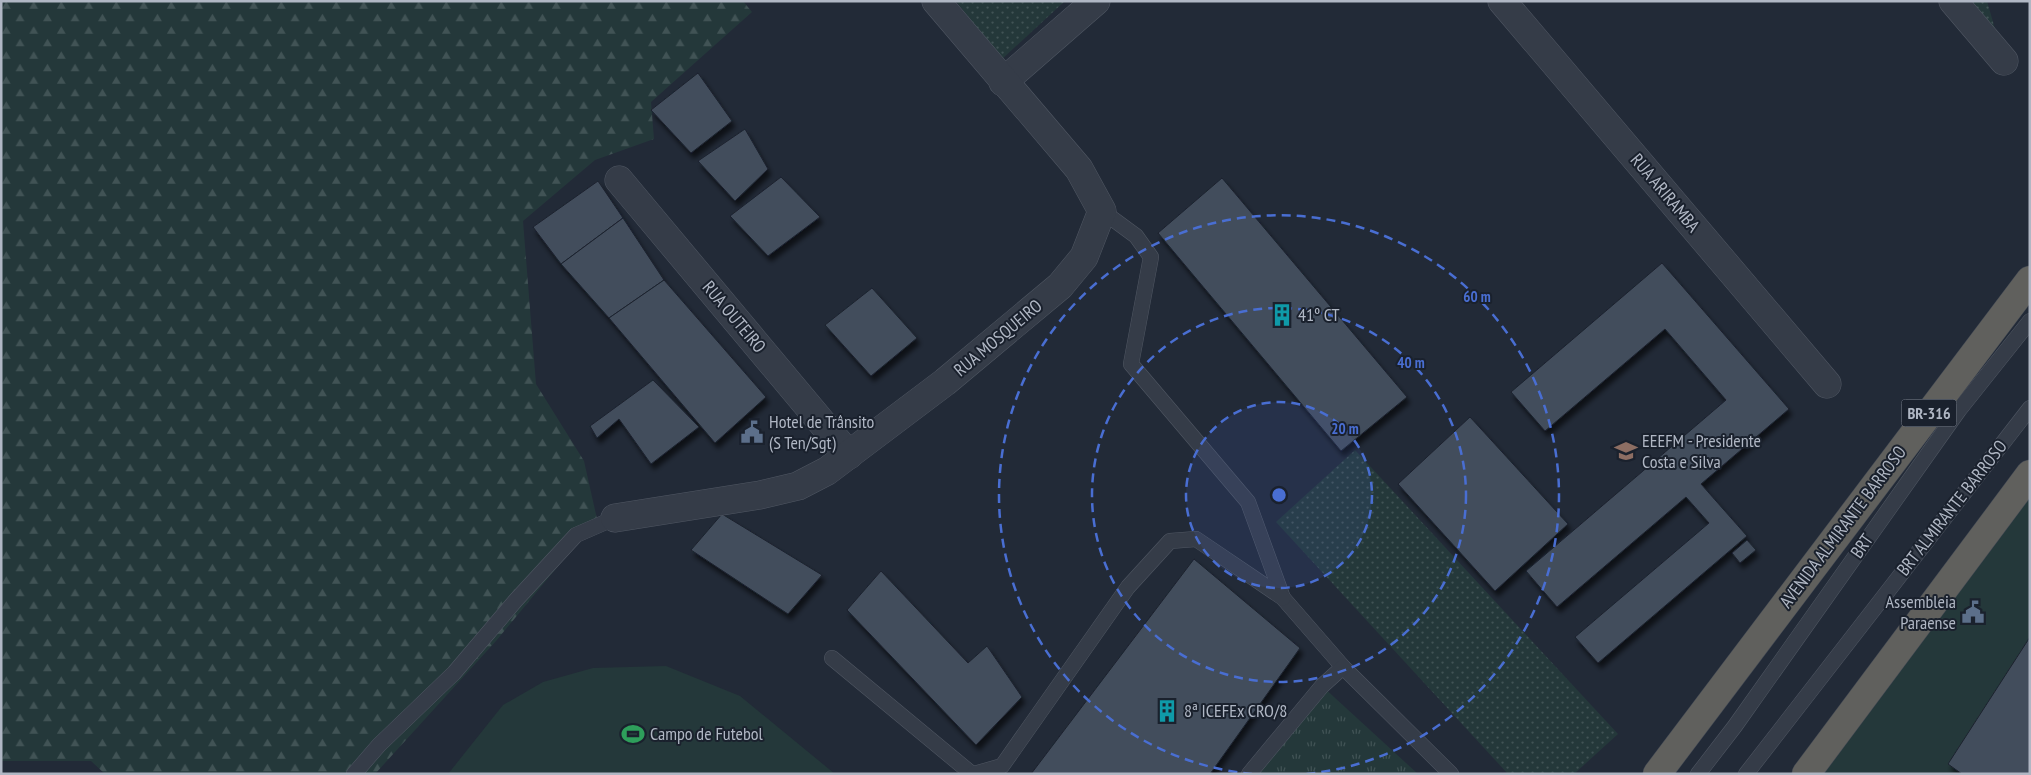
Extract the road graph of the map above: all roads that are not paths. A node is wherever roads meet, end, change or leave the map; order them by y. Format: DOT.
graph roads {
  1 [pos="936,1"];
  2 [pos="1096,1"];
  3 [pos="1502,1"];
  4 [pos="1953,1"];
  5 [pos="2004,61"];
  6 [pos="1003,82"];
  7 [pos="618,180"];
  8 [pos="1102,211"];
  9 [pos="2030,280"];
  10 [pos="2030,321"];
  11 [pos="1827,384"];
  12 [pos="2030,408"];
  13 [pos="849,455"];
  14 [pos="2030,474"];
  15 [pos="615,518"];
  16 [pos="1283,598"];
  17 [pos="832,658"];
  18 [pos="1342,666"];
  19 [pos="1813,771"];
  20 [pos="354,774"];
  21 [pos="973,774"];
  22 [pos="1249,774"];
  23 [pos="1451,774"];
  24 [pos="1657,774"];
  25 [pos="1698,774"];
  26 [pos="1746,774"];
  1 -- 6 [label="street"];
  2 -- 6 [label="street"];
  3 -- 11 [label="street, RUA ARIRAMBA"];
  4 -- 5 [label="street"];
  6 -- 8 [label="street"];
  7 -- 13 [label="street, RUA OUTEIRO"];
  8 -- 13 [label="street, RUA MOSQUEIRO"];
  8 -- 16 [label="lane"];
  9 -- 24 [label="highway, AVENIDA ALMIRANTE BARROSO / BR-316"];
  10 -- 25 [label="lane, BRT"];
  12 -- 26 [label="lane, BRT ALMIRANTE BARROSO"];
  13 -- 15 [label="street, RUA MOSQUEIRO"];
  14 -- 19 [label="highway"];
  15 -- 20 [label="lane"];
  16 -- 18 [label="lane"];
  16 -- 21 [label="lane"];
  17 -- 21 [label="lane"];
  18 -- 22 [label="lane"];
  18 -- 23 [label="lane"];
}
